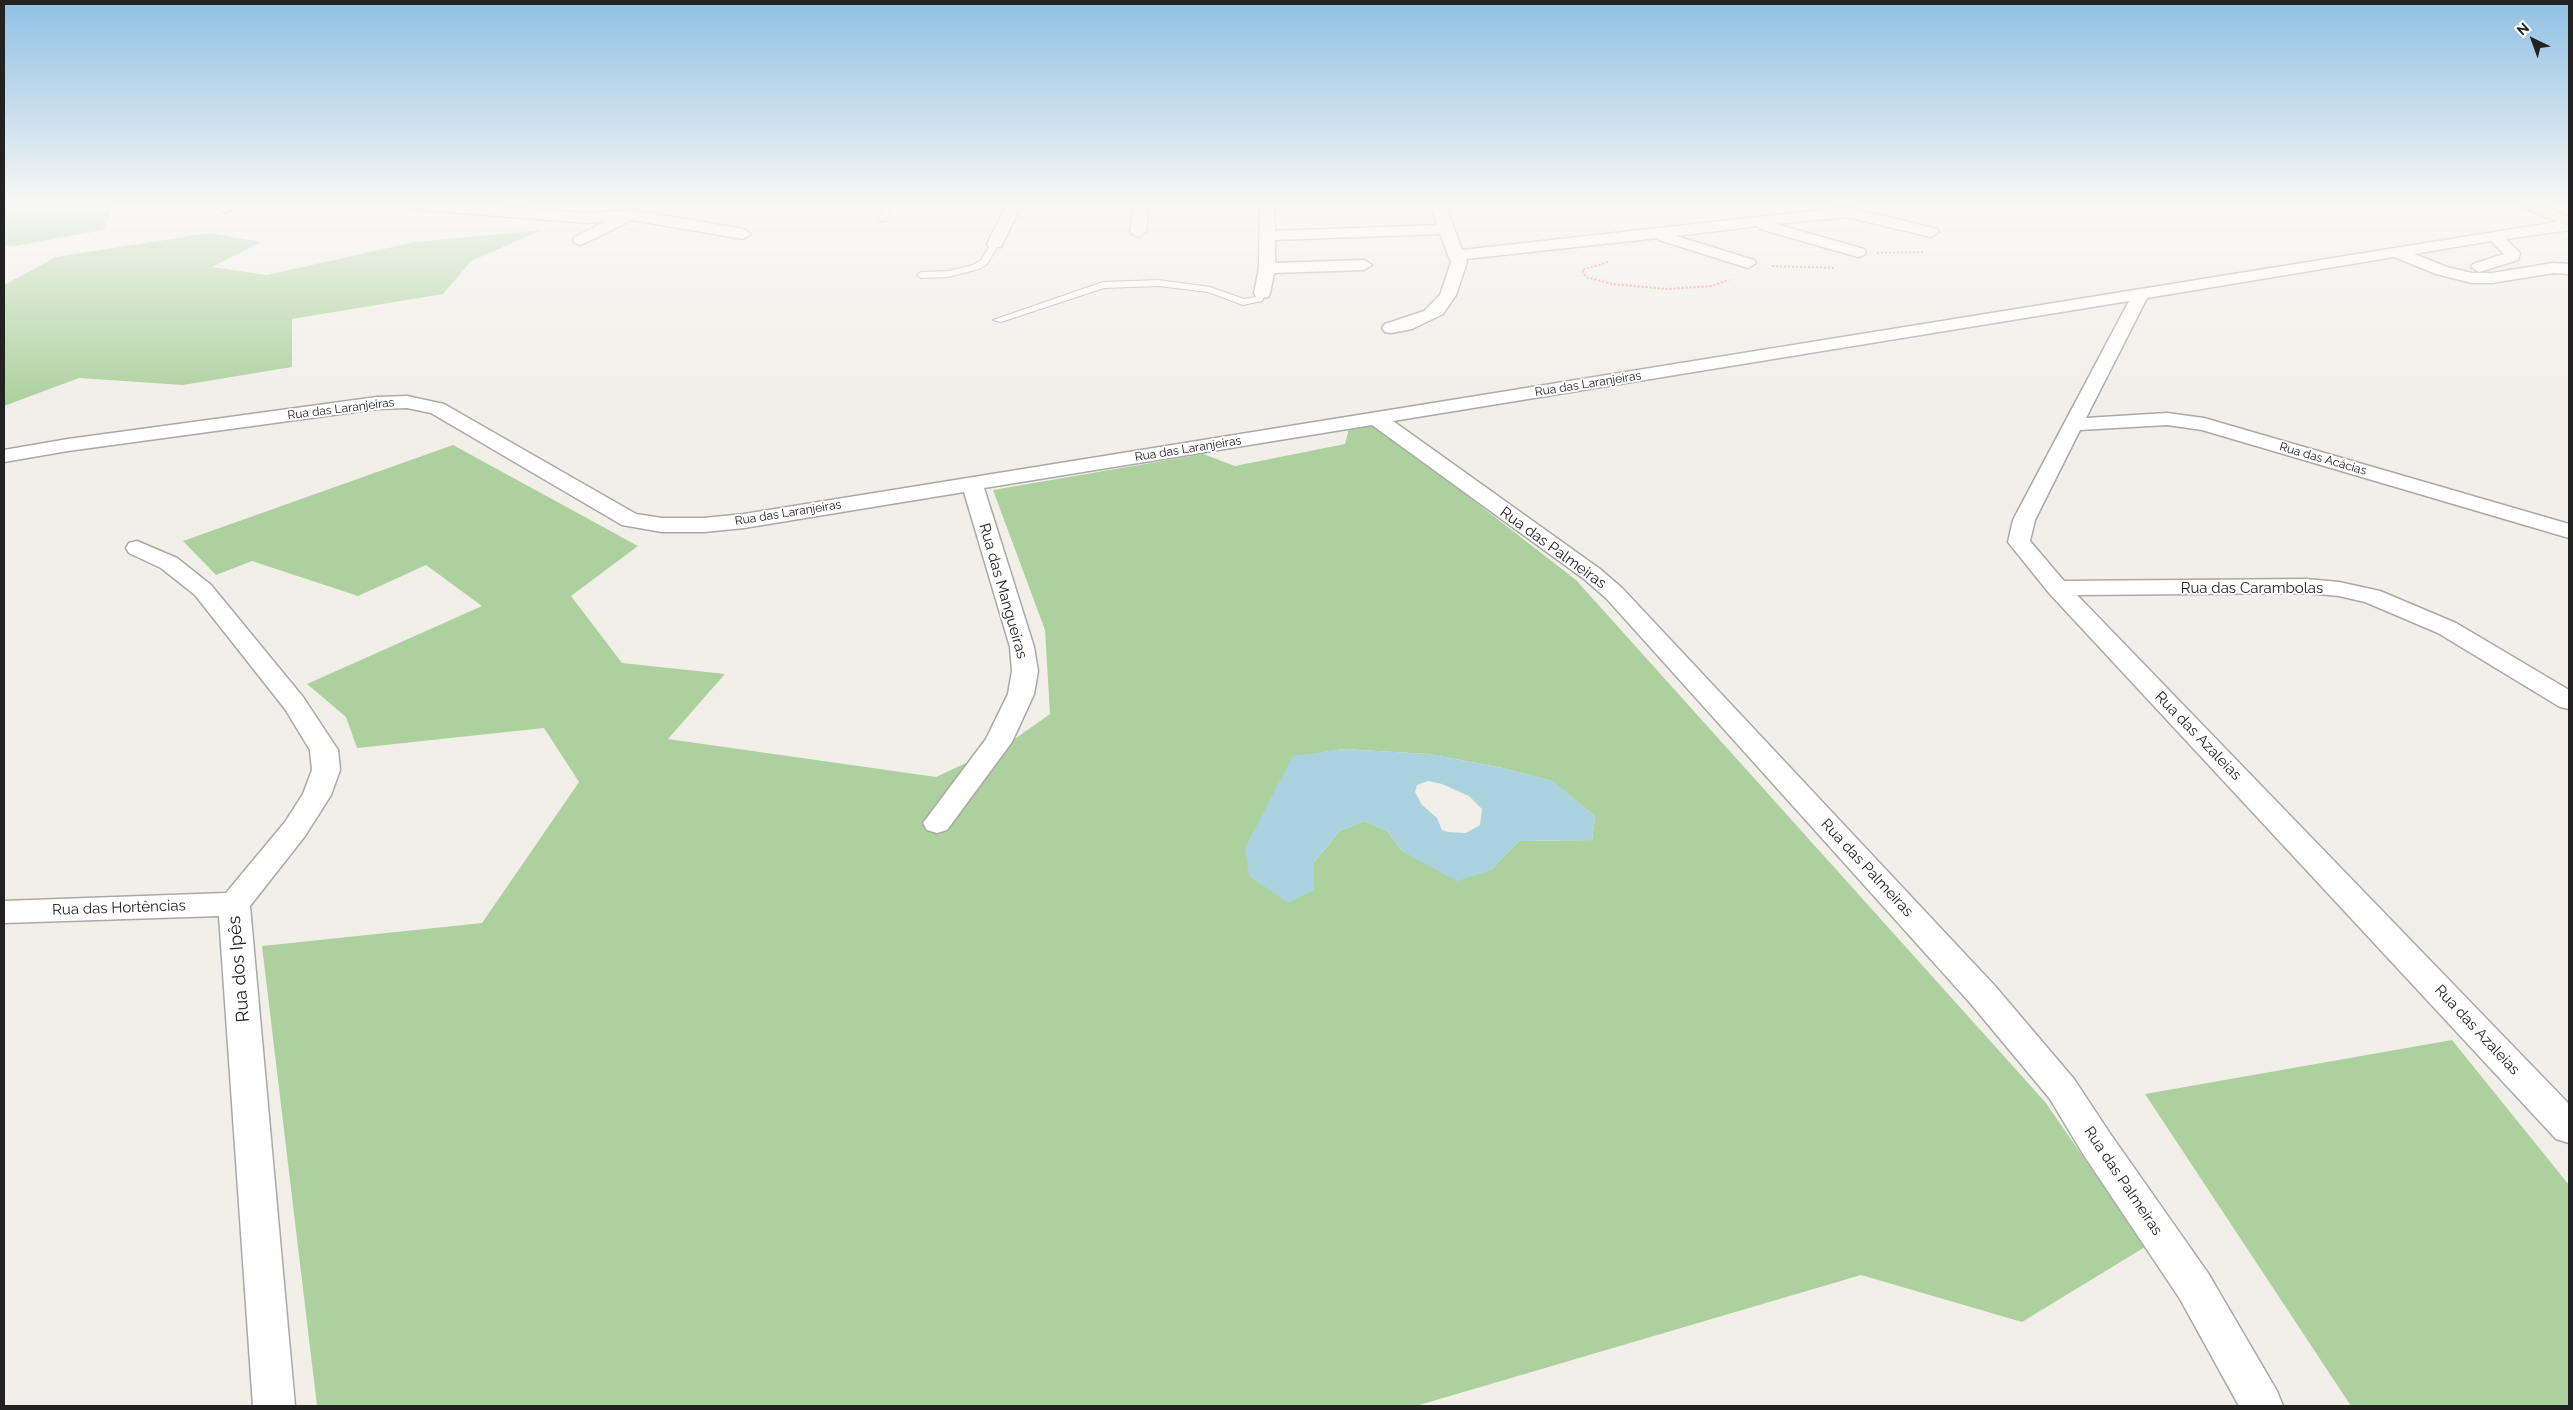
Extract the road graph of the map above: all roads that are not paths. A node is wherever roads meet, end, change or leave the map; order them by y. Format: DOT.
graph roads {
  1 [pos="965,270"];
  2 [pos="1267,270"];
  3 [pos="1457,270"];
  4 [pos="2295,270"];
  5 [pos="2439,270"];
  6 [pos="2462,270"];
  7 [pos="2504,270"];
  8 [pos="2549,270"];
  9 [pos="2442,271"];
  10 [pos="921,275"];
  11 [pos="2515,275"];
  12 [pos="1262,293"];
  13 [pos="2140,295"];
  14 [pos="998,320"];
  15 [pos="1391,328"];
  16 [pos="1376,418"];
  17 [pos="2072,425"];
  18 [pos="4,456"];
  19 [pos="972,484"];
  20 [pos="2569,531"];
  21 [pos="137,548"];
  22 [pos="2057,588"];
  23 [pos="2569,701"];
  24 [pos="937,823"];
  25 [pos="234,904"];
  26 [pos="4,912"];
  27 [pos="2569,1128"];
  28 [pos="274,1406"];
  29 [pos="2262,1406"];
  1 -- 10 [label="lane"];
  2 -- 12 [label="street"];
  3 -- 15 [label="street"];
  4 -- 13 [label="street, Rua das Laranjeiras"];
  5 -- 9 [label="street"];
  6 -- 9 [label="street"];
  7 -- 11 [label="street"];
  8 -- 11 [label="street"];
  9 -- 11 [label="street"];
  12 -- 14 [label="lane"];
  13 -- 16 [label="street, Rua das Laranjeiras"];
  13 -- 17 [label="street, Rua das Azaleias"];
  16 -- 19 [label="street, Rua das Laranjeiras"];
  16 -- 29 [label="street, Rua das Palmeiras"];
  17 -- 20 [label="street, Rua das Acácias"];
  17 -- 22 [label="street, Rua das Azaleias"];
  18 -- 19 [label="street, Rua das Laranjeiras"];
  19 -- 24 [label="street, Rua das Mangueiras"];
  21 -- 25 [label="street, Rua dos Ipês"];
  22 -- 23 [label="street, Rua das Carambolas"];
  22 -- 27 [label="street, Rua das Azaleias"];
  25 -- 26 [label="street, Rua das Hortências"];
  25 -- 28 [label="street, Rua dos Ipês"];
}
